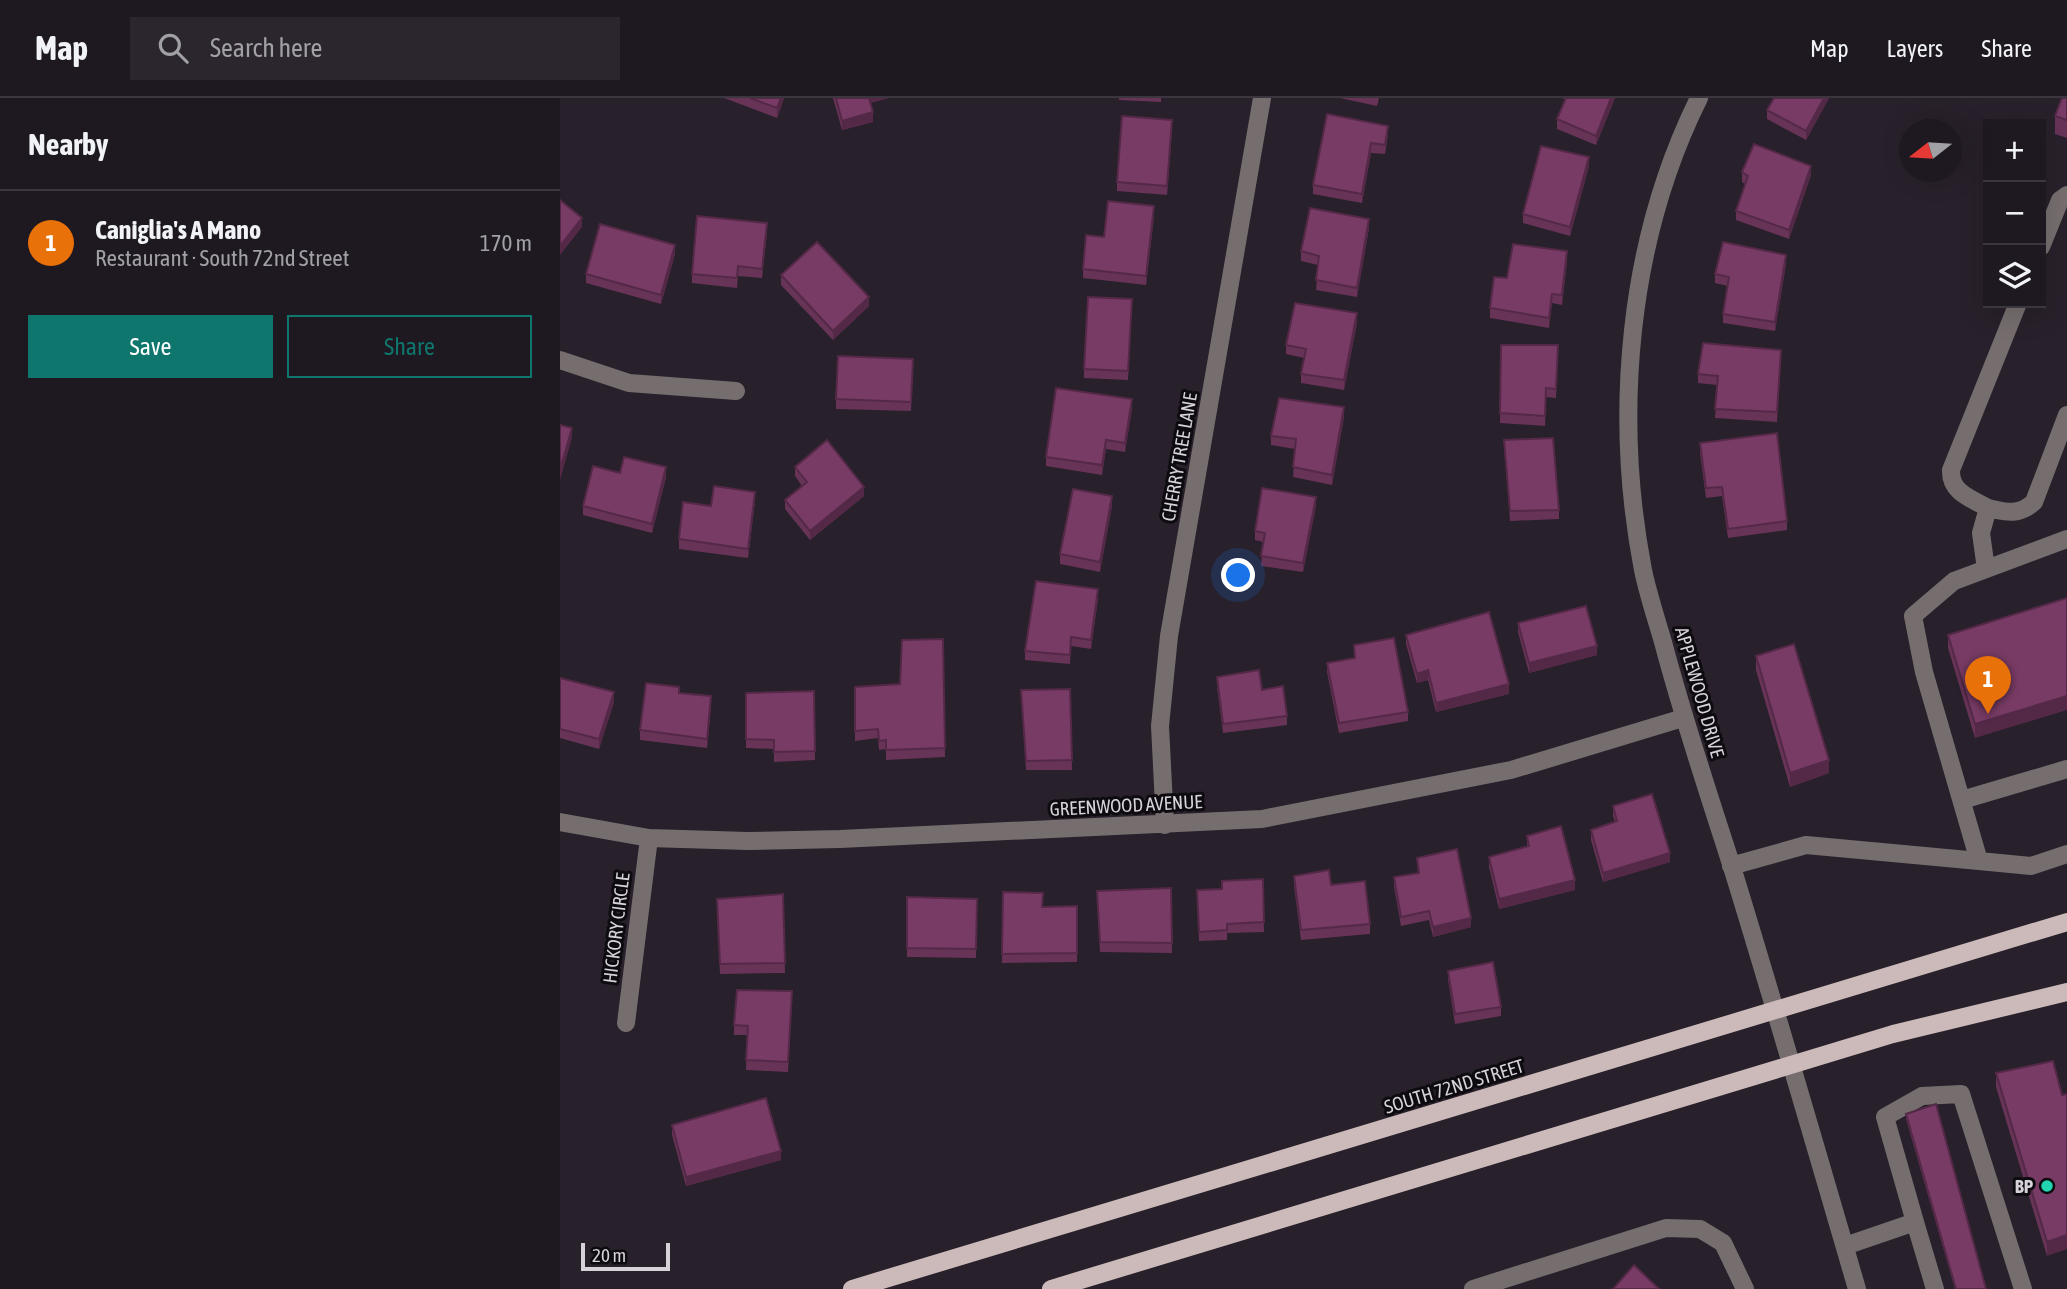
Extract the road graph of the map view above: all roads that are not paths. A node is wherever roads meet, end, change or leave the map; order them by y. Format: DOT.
graph roads {
  1 [pos="1262,98"];
  2 [pos="1699,98"];
  3 [pos="2063,197"];
  4 [pos="2042,245"];
  5 [pos="2016,308"];
  6 [pos="560,360"];
  7 [pos="736,391"];
  8 [pos="2067,415"];
  9 [pos="1988,508"];
  10 [pos="2067,539"];
  11 [pos="1986,569"];
  12 [pos="1683,718"];
  13 [pos="2067,769"];
  14 [pos="1962,800"];
  15 [pos="560,822"];
  16 [pos="1165,825"];
  17 [pos="649,838"];
  18 [pos="2067,854"];
  19 [pos="1979,861"];
  20 [pos="1731,866"];
  21 [pos="2067,922"];
  22 [pos="2067,992"];
  23 [pos="1775,1011"];
  24 [pos="626,1023"];
  25 [pos="1791,1065"];
  26 [pos="1915,1222"];
  27 [pos="1845,1246"];
  28 [pos="852,1289"];
  29 [pos="1051,1289"];
  30 [pos="1473,1289"];
  31 [pos="1745,1289"];
  32 [pos="1857,1289"];
  33 [pos="1935,1289"];
  34 [pos="2023,1289"];
  1 -- 16 [label="street, CHERRY TREE LANE"];
  2 -- 12 [label="street, APPLEWOOD DRIVE"];
  3 -- 4 [label="street"];
  5 -- 9 [label="street"];
  6 -- 7 [label="street"];
  8 -- 9 [label="street"];
  9 -- 11 [label="street"];
  10 -- 11 [label="street"];
  11 -- 14 [label="street"];
  12 -- 16 [label="street, GREENWOOD AVENUE"];
  12 -- 20 [label="street, APPLEWOOD DRIVE"];
  13 -- 14 [label="street"];
  14 -- 19 [label="street"];
  15 -- 17 [label="street, GREENWOOD AVENUE"];
  16 -- 17 [label="street, GREENWOOD AVENUE"];
  17 -- 24 [label="street, HICKORY CIRCLE"];
  18 -- 19 [label="street"];
  19 -- 20 [label="street"];
  20 -- 23 [label="street, APPLEWOOD DRIVE"];
  21 -- 23 [label="main road, SOUTH 72ND STREET"];
  22 -- 25 [label="main road"];
  23 -- 25 [label="street, APPLEWOOD DRIVE"];
  23 -- 28 [label="main road, SOUTH 72ND STREET"];
  25 -- 27 [label="street, APPLEWOOD DRIVE"];
  25 -- 29 [label="main road"];
  26 -- 27 [label="street"];
  26 -- 33 [label="street"];
  26 -- 34 [label="street"];
  27 -- 32 [label="street, APPLEWOOD DRIVE"];
  30 -- 31 [label="street"];
}
